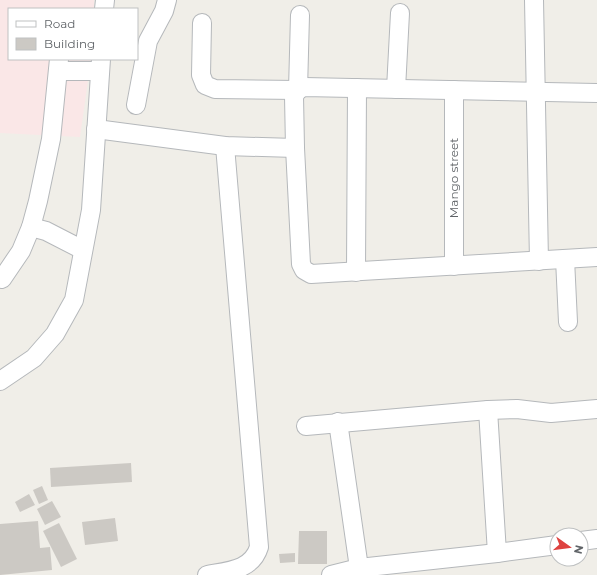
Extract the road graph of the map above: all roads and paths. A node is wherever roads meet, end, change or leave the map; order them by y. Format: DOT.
graph roads {
  1 [pos="167,0"];
  2 [pos="534,0"];
  3 [pos="400,13"];
  4 [pos="300,16"];
  5 [pos="202,23"];
  6 [pos="59,65"];
  7 [pos="100,65"];
  8 [pos="357,88"];
  9 [pos="396,89"];
  10 [pos="298,90"];
  11 [pos="454,90"];
  12 [pos="536,92"];
  13 [pos="597,93"];
  14 [pos="136,105"];
  15 [pos="96,129"];
  16 [pos="225,146"];
  17 [pos="295,148"];
  18 [pos="31,227"];
  19 [pos="83,250"];
  20 [pos="597,257"];
  21 [pos="565,259"];
  22 [pos="539,261"];
  23 [pos="454,266"];
  24 [pos="356,272"];
  25 [pos="2,279"];
  26 [pos="568,322"];
  27 [pos="0,381"];
  28 [pos="597,409"];
  29 [pos="488,410"];
  30 [pos="338,422"];
  31 [pos="306,426"];
  32 [pos="549,546"];
  33 [pos="497,553"];
  34 [pos="359,568"];
  35 [pos="207,575"];
  36 [pos="331,575"];
  1 -- 14 [label="street"];
  2 -- 12 [label="street"];
  3 -- 9 [label="street"];
  4 -- 10 [label="street"];
  5 -- 10 [label="street"];
  6 -- 7 [label="street"];
  6 -- 18 [label="street"];
  7 -- 15 [label="street"];
  8 -- 9 [label="street"];
  8 -- 10 [label="street"];
  8 -- 24 [label="street"];
  9 -- 11 [label="street"];
  10 -- 17 [label="street"];
  11 -- 12 [label="street"];
  11 -- 23 [label="street, Mango street"];
  12 -- 13 [label="street"];
  12 -- 22 [label="street"];
  15 -- 16 [label="street"];
  15 -- 19 [label="street"];
  16 -- 17 [label="street"];
  16 -- 35 [label="street"];
  17 -- 24 [label="street"];
  18 -- 19 [label="street"];
  18 -- 25 [label="street"];
  19 -- 27 [label="street"];
  20 -- 21 [label="street"];
  21 -- 22 [label="street"];
  21 -- 26 [label="street"];
  22 -- 23 [label="street"];
  23 -- 24 [label="street"];
  28 -- 29 [label="street"];
  29 -- 30 [label="street"];
  29 -- 33 [label="street"];
  30 -- 31 [label="street"];
  30 -- 34 [label="street"];
  32 -- 33 [label="street"];
  33 -- 34 [label="street"];
  34 -- 36 [label="street"];
}
